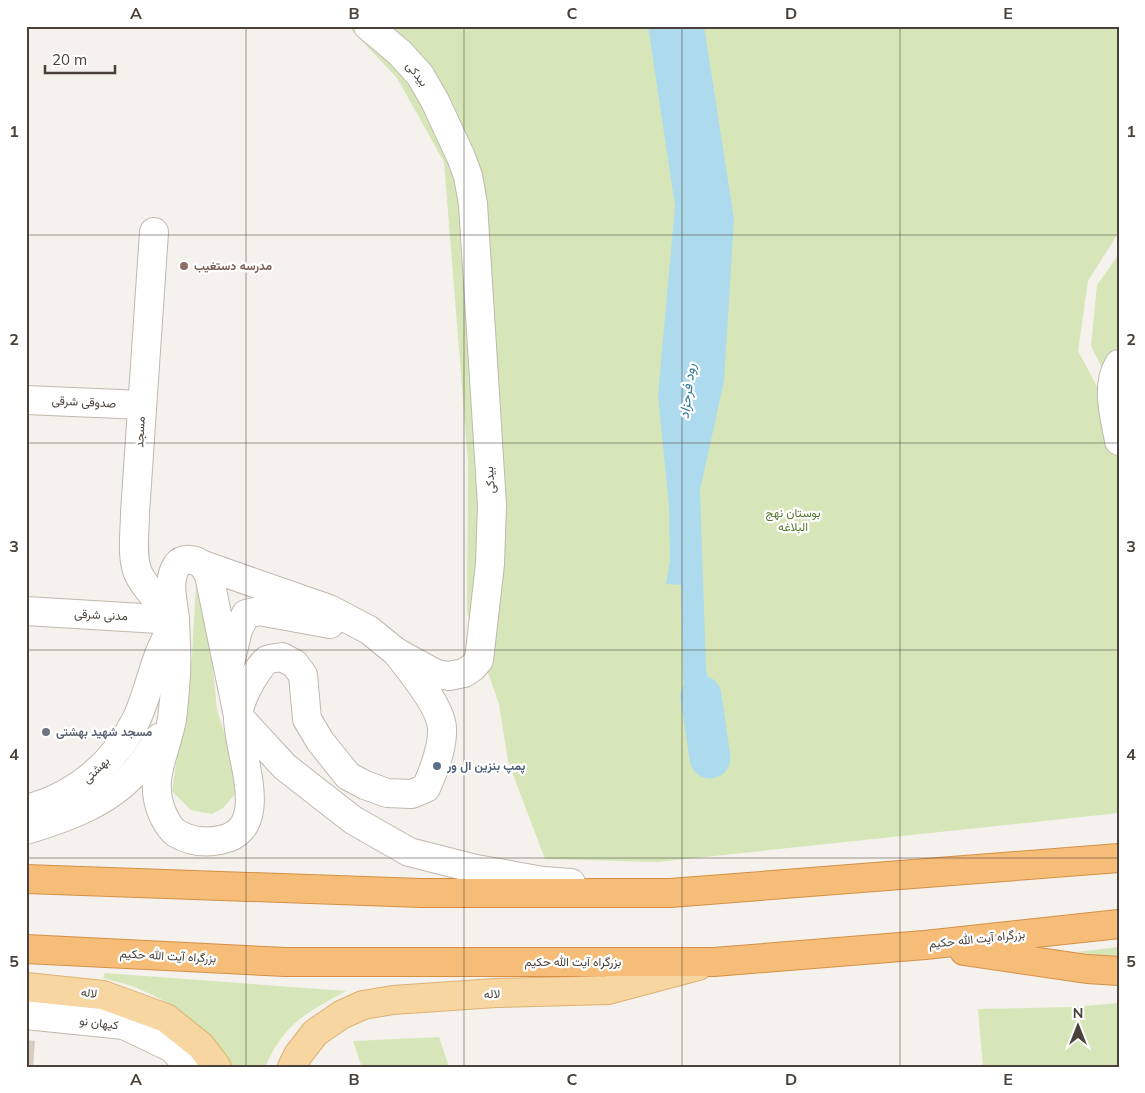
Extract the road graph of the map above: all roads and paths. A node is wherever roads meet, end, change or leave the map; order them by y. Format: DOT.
graph roads {
  1 [pos="368,26"];
  2 [pos="154,232"];
  3 [pos="1119,364"];
  4 [pos="26,400"];
  5 [pos="142,405"];
  6 [pos="1119,441"];
  7 [pos="203,565"];
  8 [pos="26,611"];
  9 [pos="175,620"];
  10 [pos="369,630"];
  11 [pos="396,652"];
  12 [pos="228,669"];
  13 [pos="238,716"];
  14 [pos="172,720"];
  15 [pos="26,809"];
  16 [pos="26,830"];
  17 [pos="1116,858"];
  18 [pos="26,879"];
  19 [pos="670,893"];
  20 [pos="1119,924"];
  21 [pos="925,945"];
  22 [pos="26,949"];
  23 [pos="714,962"];
  24 [pos="1119,971"];
  25 [pos="26,987"];
  26 [pos="26,1015"];
  27 [pos="190,1067"];
  28 [pos="217,1067"];
  29 [pos="292,1067"];
  1 -- 11 [label="street, بیدکی"];
  2 -- 5 [label="street, مسجد"];
  3 -- 6 [label="street"];
  4 -- 5 [label="street, صدوقی شرقی"];
  5 -- 9 [label="street, مسجد"];
  7 -- 9 [label="street, بیدکی"];
  7 -- 10 [label="street, بیدکی"];
  7 -- 12 [label="street"];
  8 -- 9 [label="street, مدنی شرقی"];
  9 -- 14 [label="street"];
  9 -- 15 [label="street, بهشتی"];
  10 -- 11 [label="street, بیدکی"];
  10 -- 12 [label="street"];
  11 -- 13 [label="street"];
  12 -- 13 [label="street"];
  13 -- 14 [label="street"];
  13 -- 19 [label="street"];
  14 -- 16 [label="street"];
  17 -- 19 [label="highway"];
  18 -- 19 [label="highway"];
  20 -- 21 [label="highway, بزرگراه آیت الله حکیم"];
  21 -- 23 [label="highway, بزرگراه آیت الله حکیم"];
  21 -- 24 [label="highway"];
  22 -- 23 [label="highway, بزرگراه آیت الله حکیم"];
  23 -- 29 [label="main road, لاله"];
  25 -- 28 [label="main road, لاله"];
  26 -- 27 [label="street, کیهان نو"];
}
